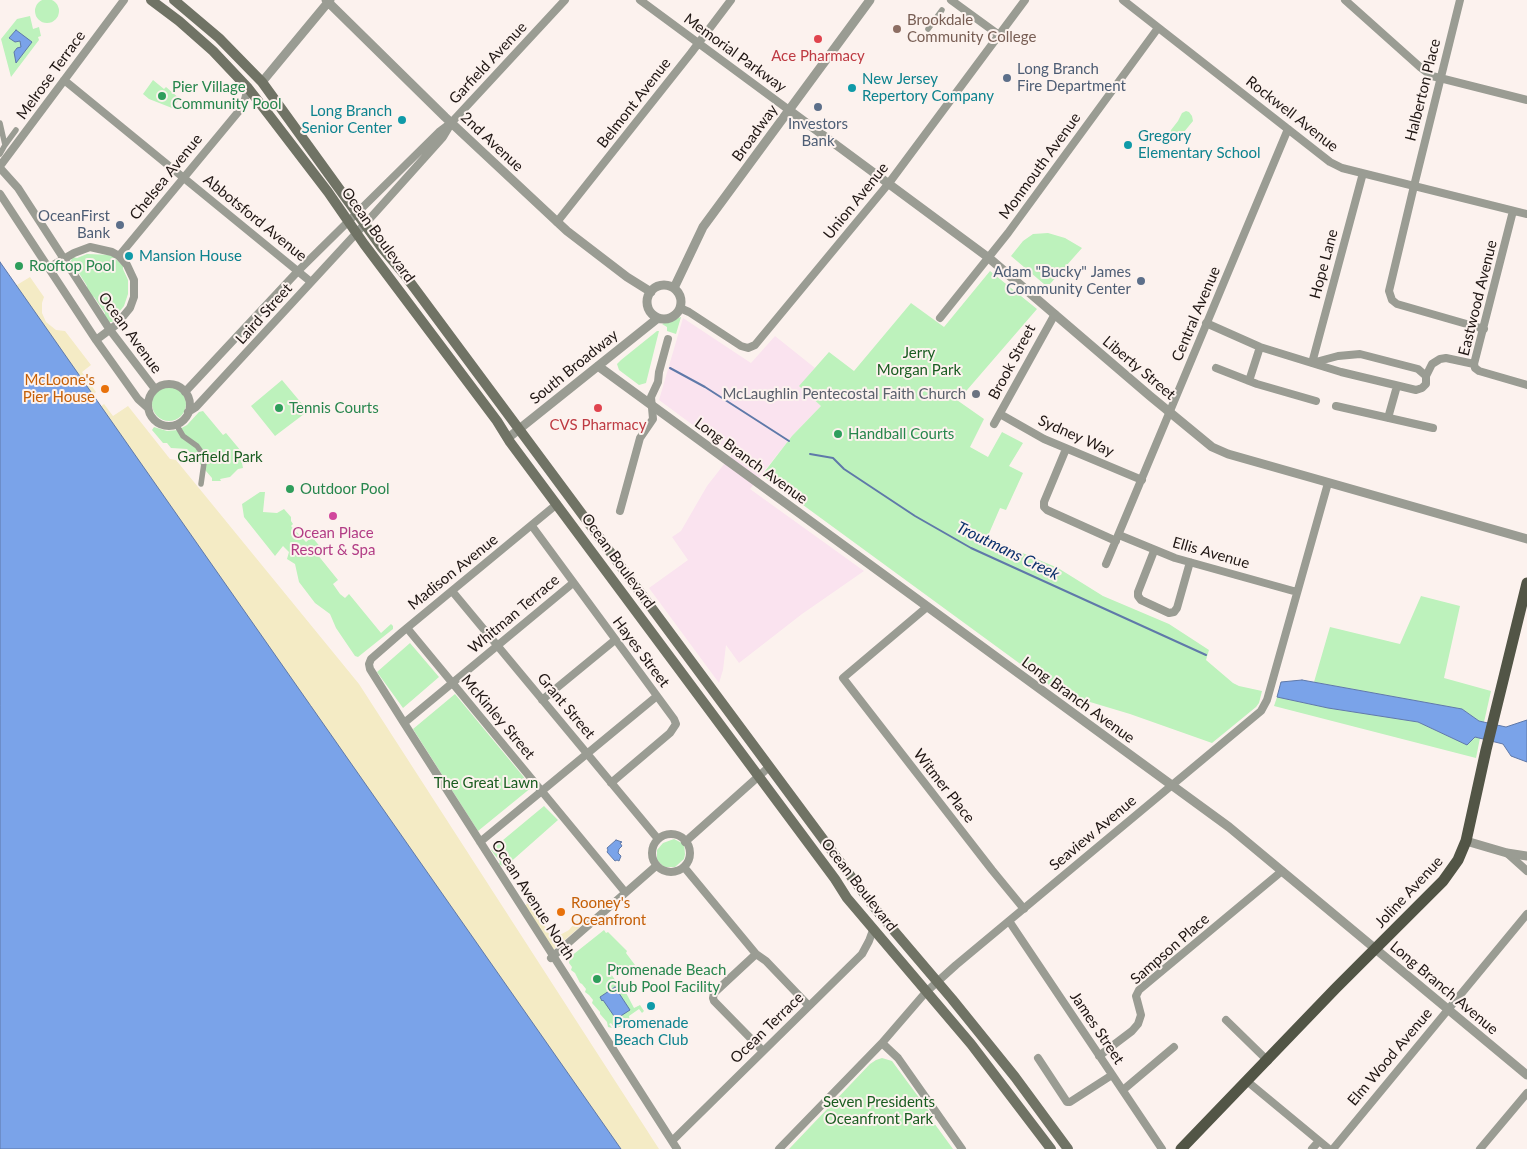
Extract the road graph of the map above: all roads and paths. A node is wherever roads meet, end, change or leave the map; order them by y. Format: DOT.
graph roads {
  1 [pos="124,0"];
  2 [pos="151,0"];
  3 [pos="174,0"];
  4 [pos="565,0"];
  5 [pos="640,0"];
  6 [pos="731,0"];
  7 [pos="870,0"];
  8 [pos="951,0"];
  9 [pos="1025,0"];
  10 [pos="1123,0"];
  11 [pos="1345,0"];
  12 [pos="1460,0"];
  13 [pos="328,1"];
  14 [pos="942,10"];
  15 [pos="1158,28"];
  16 [pos="928,29"];
  17 [pos="999,36"];
  18 [pos="699,43"];
  19 [pos="1440,79"];
  20 [pos="64,80"];
  21 [pos="262,82"];
  22 [pos="248,88"];
  23 [pos="1527,100"];
  24 [pos="789,110"];
  25 [pos="0,123"];
  26 [pos="451,123"];
  27 [pos="1288,129"];
  28 [pos="16,130"];
  29 [pos="5,145"];
  30 [pos="0,154"];
  31 [pos="0,167"];
  32 [pos="1363,173"];
  33 [pos="183,177"];
  34 [pos="889,183"];
  35 [pos="1414,186"];
  36 [pos="0,194"];
  37 [pos="1513,211"];
  38 [pos="357,212"];
  39 [pos="1527,214"];
  40 [pos="349,221"];
  41 [pos="557,222"];
  42 [pos="365,223"];
  43 [pos="357,232"];
  44 [pos="119,256"];
  45 [pos="989,258"];
  46 [pos="63,259"];
  47 [pos="48,268"];
  48 [pos="298,271"];
  49 [pos="312,282"];
  50 [pos="674,288"];
  51 [pos="651,292"];
  52 [pos="680,308"];
  53 [pos="1055,314"];
  54 [pos="658,318"];
  55 [pos="940,318"];
  56 [pos="1206,323"];
  57 [pos="1484,329"];
  58 [pos="110,330"];
  59 [pos="668,339"];
  60 [pos="96,340"];
  61 [pos="1260,347"];
  62 [pos="1312,363"];
  63 [pos="1474,364"];
  64 [pos="598,366"];
  65 [pos="1216,368"];
  66 [pos="1426,376"];
  67 [pos="1249,381"];
  68 [pos="1527,385"];
  69 [pos="1397,386"];
  70 [pos="155,389"];
  71 [pos="185,392"];
  72 [pos="1316,401"];
  73 [pos="652,406"];
  74 [pos="1336,406"];
  75 [pos="148,408"];
  76 [pos="188,412"];
  77 [pos="1170,412"];
  78 [pos="1000,414"];
  79 [pos="1388,418"];
  80 [pos="176,424"];
  81 [pos="994,424"];
  82 [pos="1433,428"];
  83 [pos="519,429"];
  84 [pos="508,438"];
  85 [pos="1066,449"];
  86 [pos="1142,480"];
  87 [pos="1328,483"];
  88 [pos="201,484"];
  89 [pos="557,504"];
  90 [pos="620,511"];
  91 [pos="532,526"];
  92 [pos="1118,538"];
  93 [pos="1527,539"];
  94 [pos="1154,551"];
  95 [pos="1190,562"];
  96 [pos="1106,564"];
  97 [pos="573,583"];
  98 [pos="1527,583"];
  99 [pos="452,591"];
  100 [pos="1297,592"];
  101 [pos="927,607"];
  102 [pos="407,628"];
  103 [pos="615,640"];
  104 [pos="497,646"];
  105 [pos="369,664"];
  106 [pos="452,683"];
  107 [pos="658,696"];
  108 [pos="542,700"];
  109 [pos="404,723"];
  110 [pos="587,754"];
  111 [pos="769,767"];
  112 [pos="758,776"];
  113 [pos="611,783"];
  114 [pos="1173,786"];
  115 [pos="541,791"];
  116 [pos="658,839"];
  117 [pos="1466,841"];
  118 [pos="480,842"];
  119 [pos="685,842"];
  120 [pos="1506,853"];
  121 [pos="1527,856"];
  122 [pos="656,866"];
  123 [pos="684,867"];
  124 [pos="1282,871"];
  125 [pos="1527,871"];
  126 [pos="625,892"];
  127 [pos="1024,909"];
  128 [pos="1527,914"];
  129 [pos="1009,921"];
  130 [pos="873,930"];
  131 [pos="1376,950"];
  132 [pos="756,954"];
  133 [pos="552,957"];
  134 [pos="937,982"];
  135 [pos="926,992"];
  136 [pos="809,1006"];
  137 [pos="1448,1010"];
  138 [pos="1226,1020"];
  139 [pos="882,1043"];
  140 [pos="1174,1047"];
  141 [pos="762,1051"];
  142 [pos="1099,1056"];
  143 [pos="1038,1058"];
  144 [pos="1268,1060"];
  145 [pos="1112,1075"];
  146 [pos="1527,1075"];
  147 [pos="1248,1082"];
  148 [pos="1123,1090"];
  149 [pos="1527,1093"];
  150 [pos="672,1141"];
  151 [pos="1319,1141"];
  152 [pos="677,1149"];
  153 [pos="779,1149"];
  154 [pos="962,1149"];
  155 [pos="1051,1149"];
  156 [pos="1068,1149"];
  157 [pos="1162,1149"];
  158 [pos="1182,1149"];
  159 [pos="1312,1149"];
  160 [pos="1331,1149"];
  161 [pos="1480,1149"];
  1 -- 20 [label="street, Melrose Terrace"];
  2 -- 22 [label="main road, Ocean Boulevard"];
  3 -- 21 [label="main road, Ocean Boulevard"];
  4 -- 26 [label="street, Garfield Avenue"];
  5 -- 18 [label="street, Memorial Parkway"];
  6 -- 18 [label="street, Belmont Avenue"];
  7 -- 24 [label="street, Broadway"];
  8 -- 17 [label="street"];
  9 -- 17 [label="street, Union Avenue"];
  10 -- 15 [label="street, Rockwell Avenue"];
  11 -- 19 [label="street"];
  12 -- 19 [label="street, Halberton Place"];
  13 -- 21 [label="street"];
  13 -- 26 [label="street, 2nd Avenue"];
  14 -- 16 [label="street"];
  15 -- 27 [label="street, Rockwell Avenue"];
  15 -- 45 [label="street, Monmouth Avenue"];
  17 -- 34 [label="street, Union Avenue"];
  18 -- 24 [label="street, Memorial Parkway"];
  18 -- 41 [label="street, Belmont Avenue"];
  19 -- 23 [label="street"];
  19 -- 35 [label="street, Halberton Place"];
  20 -- 31 [label="street, Melrose Terrace"];
  20 -- 33 [label="street, Abbotsford Avenue"];
  21 -- 38 [label="main road, Ocean Boulevard"];
  22 -- 33 [label="street, Chelsea Avenue"];
  22 -- 40 [label="main road, Ocean Boulevard"];
  24 -- 34 [label="street, Liberty Street"];
  24 -- 50 [label="street, Broadway"];
  25 -- 29 [label="street"];
  26 -- 38 [label="street, Garfield Avenue"];
  26 -- 41 [label="street, 2nd Avenue"];
  26 -- 42 [label="street, Garfield Avenue"];
  27 -- 32 [label="street, Rockwell Avenue"];
  27 -- 56 [label="street, Central Avenue"];
  28 -- 29 [label="street"];
  29 -- 30 [label="street"];
  31 -- 46 [label="street, Ocean Avenue"];
  32 -- 35 [label="street, Rockwell Avenue"];
  32 -- 62 [label="street, Hope Lane"];
  33 -- 44 [label="street, Chelsea Avenue"];
  33 -- 48 [label="street, Abbotsford Avenue"];
  34 -- 45 [label="street, Liberty Street"];
  34 -- 52 [label="street, Union Avenue"];
  35 -- 37 [label="street, Rockwell Avenue"];
  35 -- 57 [label="street, Halberton Place"];
  36 -- 47 [label="street, Ocean Avenue"];
  37 -- 39 [label="street, Rockwell Avenue"];
  37 -- 57 [label="street, Eastwood Avenue"];
  38 -- 40 [label="street, Garfield Avenue"];
  38 -- 42 [label="main road, Ocean Boulevard"];
  40 -- 43 [label="main road, Ocean Boulevard"];
  40 -- 48 [label="street, Laird Street"];
  41 -- 51 [label="street, 2nd Avenue"];
  42 -- 43 [label="street, Garfield Avenue"];
  42 -- 83 [label="main road, Ocean Boulevard"];
  43 -- 49 [label="street, Laird Street"];
  43 -- 84 [label="main road, Ocean Boulevard"];
  44 -- 46 [label="street"];
  44 -- 58 [label="street"];
  45 -- 53 [label="street, Liberty Street"];
  45 -- 55 [label="street, Monmouth Avenue"];
  46 -- 47 [label="street"];
  46 -- 58 [label="street, Ocean Avenue"];
  47 -- 60 [label="street, Ocean Avenue"];
  48 -- 49 [label="street, Abbotsford Avenue"];
  48 -- 71 [label="street, Laird Street"];
  49 -- 76 [label="street, Laird Street"];
  50 -- 51 [label="street"];
  50 -- 52 [label="street"];
  51 -- 54 [label="street"];
  52 -- 54 [label="street"];
  53 -- 77 [label="street, Liberty Street"];
  53 -- 78 [label="street, Brook Street"];
  54 -- 64 [label="street, South Broadway"];
  56 -- 61 [label="street"];
  56 -- 77 [label="street, Central Avenue"];
  57 -- 63 [label="street, Eastwood Avenue"];
  58 -- 60 [label="street"];
  58 -- 70 [label="street, Ocean Avenue"];
  59 -- 73 [label="street"];
  60 -- 75 [label="street, Ocean Avenue"];
  61 -- 62 [label="street"];
  61 -- 67 [label="street"];
  62 -- 66 [label="street"];
  62 -- 69 [label="street"];
  63 -- 66 [label="street"];
  63 -- 68 [label="street, Eastwood Avenue"];
  64 -- 73 [label="street, Long Branch Avenue"];
  64 -- 83 [label="street, South Broadway"];
  65 -- 67 [label="street"];
  66 -- 69 [label="street"];
  67 -- 72 [label="street"];
  69 -- 79 [label="street"];
  70 -- 71 [label="street, Ocean Avenue"];
  70 -- 75 [label="street, Ocean Avenue"];
  71 -- 76 [label="street"];
  73 -- 90 [label="street"];
  73 -- 101 [label="street, Long Branch Avenue"];
  74 -- 79 [label="street"];
  75 -- 80 [label="street, Ocean Avenue"];
  76 -- 80 [label="street"];
  77 -- 86 [label="street, Central Avenue"];
  77 -- 87 [label="street, Liberty Street"];
  78 -- 81 [label="street, Brook Street"];
  78 -- 85 [label="street, Sydney Way"];
  79 -- 82 [label="street"];
  80 -- 88 [label="street"];
  83 -- 84 [label="street, South Broadway"];
  83 -- 111 [label="main road, Ocean Boulevard"];
  84 -- 89 [label="main road, Ocean Boulevard"];
  85 -- 86 [label="street, Sydney Way"];
  85 -- 92 [label="street, Ellis Avenue"];
  86 -- 92 [label="street, Central Avenue"];
  87 -- 93 [label="street, Liberty Street"];
  87 -- 100 [label="street, Seaview Avenue"];
  89 -- 91 [label="street, Madison Avenue"];
  89 -- 112 [label="main road, Ocean Boulevard"];
  91 -- 97 [label="street, Hayes Street"];
  91 -- 99 [label="street, Madison Avenue"];
  92 -- 94 [label="street, Ellis Avenue"];
  92 -- 96 [label="street, Central Avenue"];
  94 -- 95 [label="street, Ellis Avenue"];
  94 -- 95 [label="street"];
  95 -- 100 [label="street, Ellis Avenue"];
  97 -- 103 [label="street, Hayes Street"];
  97 -- 104 [label="street, Whitman Terrace"];
  98 -- 117 [label="main road, Joline Avenue"];
  99 -- 102 [label="street, Madison Avenue"];
  99 -- 104 [label="street, Grant Street"];
  100 -- 114 [label="street, Seaview Avenue"];
  101 -- 114 [label="street, Long Branch Avenue"];
  101 -- 127 [label="street, Witmer Place"];
  102 -- 105 [label="street, Madison Avenue"];
  102 -- 106 [label="street, McKinley Street"];
  103 -- 107 [label="street, Hayes Street"];
  103 -- 108 [label="street"];
  104 -- 106 [label="street, Whitman Terrace"];
  104 -- 108 [label="street, Grant Street"];
  105 -- 109 [label="street, Ocean Avenue North"];
  106 -- 109 [label="street, Whitman Terrace"];
  106 -- 115 [label="street, McKinley Street"];
  107 -- 110 [label="street"];
  107 -- 113 [label="street, Hayes Street"];
  108 -- 110 [label="street, Grant Street"];
  109 -- 118 [label="street, Ocean Avenue North"];
  110 -- 113 [label="street, Grant Street"];
  110 -- 115 [label="street"];
  111 -- 112 [label="street"];
  111 -- 134 [label="main road, Ocean Boulevard"];
  112 -- 119 [label="street"];
  112 -- 130 [label="main road, Ocean Boulevard"];
  113 -- 116 [label="street, Grant Street"];
  114 -- 124 [label="street, Long Branch Avenue"];
  114 -- 127 [label="street, Seaview Avenue"];
  115 -- 118 [label="street"];
  115 -- 126 [label="street, McKinley Street"];
  116 -- 119 [label="street"];
  116 -- 122 [label="street"];
  117 -- 120 [label="street"];
  117 -- 131 [label="main road, Joline Avenue"];
  118 -- 133 [label="street, Ocean Avenue North"];
  119 -- 123 [label="street"];
  120 -- 121 [label="street"];
  120 -- 125 [label="street"];
  122 -- 123 [label="street"];
  122 -- 126 [label="street"];
  123 -- 132 [label="street"];
  124 -- 131 [label="street, Long Branch Avenue"];
  124 -- 142 [label="street, Sampson Place"];
  126 -- 133 [label="street"];
  127 -- 129 [label="street, Seaview Avenue"];
  128 -- 137 [label="street, Elm Wood Avenue"];
  129 -- 134 [label="street, Seaview Avenue"];
  129 -- 142 [label="street, James Street"];
  130 -- 135 [label="main road, Ocean Boulevard"];
  130 -- 136 [label="street, Ocean Terrace"];
  131 -- 137 [label="street, Long Branch Avenue"];
  131 -- 144 [label="main road, Joline Avenue"];
  132 -- 136 [label="street"];
  132 -- 141 [label="street"];
  133 -- 150 [label="street, Ocean Avenue North"];
  134 -- 135 [label="street, Seaview Avenue"];
  134 -- 156 [label="main road, Ocean Boulevard"];
  135 -- 139 [label="street, Seaview Avenue"];
  135 -- 155 [label="main road, Ocean Boulevard"];
  136 -- 141 [label="street, Ocean Terrace"];
  137 -- 146 [label="street, Long Branch Avenue"];
  137 -- 160 [label="street, Elm Wood Avenue"];
  138 -- 144 [label="street"];
  139 -- 153 [label="street, Seaview Avenue"];
  139 -- 154 [label="street"];
  140 -- 148 [label="street"];
  141 -- 150 [label="street, Ocean Terrace"];
  142 -- 145 [label="street, James Street"];
  143 -- 145 [label="street"];
  144 -- 147 [label="main road, Joline Avenue"];
  145 -- 148 [label="street, James Street"];
  147 -- 151 [label="street"];
  147 -- 158 [label="main road, Joline Avenue"];
  148 -- 157 [label="street, James Street"];
  149 -- 161 [label="street"];
  150 -- 152 [label="street, Ocean Avenue North"];
  151 -- 159 [label="street"];
  151 -- 160 [label="street"];
}
